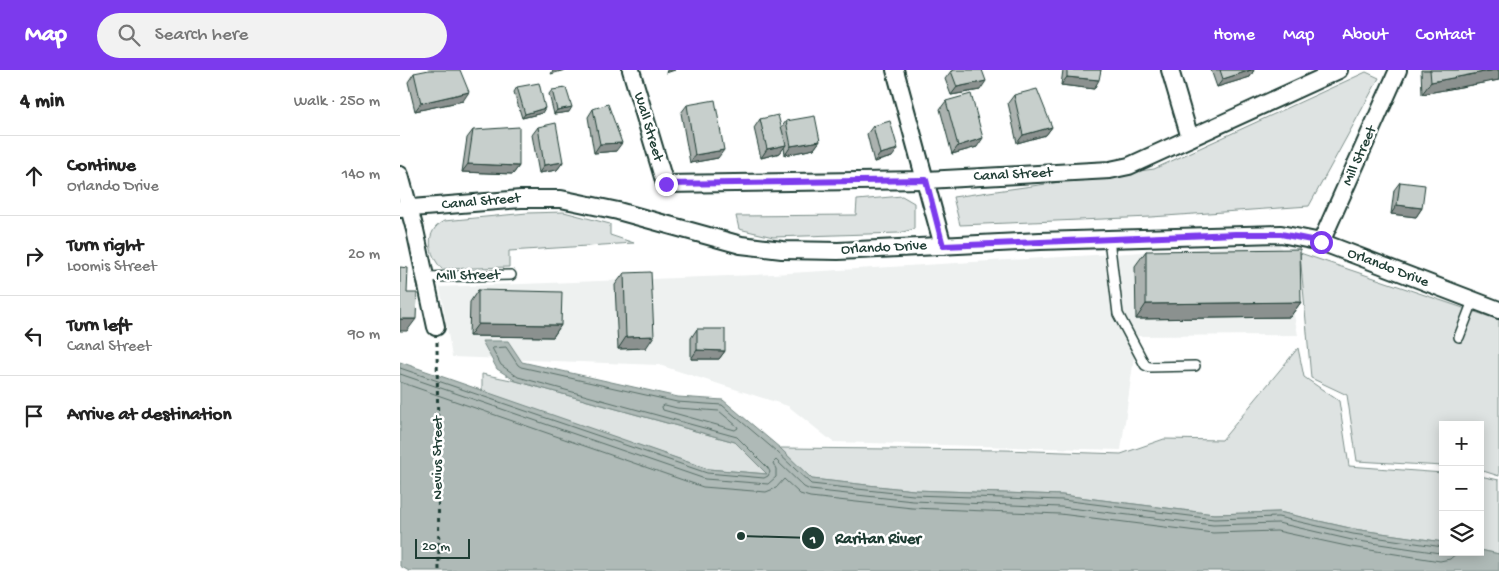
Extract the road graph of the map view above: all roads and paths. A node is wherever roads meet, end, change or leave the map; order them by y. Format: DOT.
graph roads {
  1 [pos="631,70"];
  2 [pos="895,70"];
  3 [pos="1170,70"];
  4 [pos="1339,70"];
  5 [pos="1398,70"];
  6 [pos="1190,138"];
  7 [pos="400,175"];
  8 [pos="926,180"];
  9 [pos="666,184"];
  10 [pos="561,199"];
  11 [pos="404,208"];
  12 [pos="1109,239"];
  13 [pos="1321,242"];
  14 [pos="943,246"];
  15 [pos="511,275"];
  16 [pos="425,277"];
  17 [pos="1473,301"];
  18 [pos="1498,307"];
  19 [pos="436,327"];
  20 [pos="1459,337"];
  21 [pos="438,345"];
  22 [pos="1195,366"];
  23 [pos="439,571"];
  1 -- 9 [label="street, Wall Street"];
  2 -- 8 [label="street"];
  3 -- 6 [label="street"];
  4 -- 6 [label="street, Canal Street"];
  5 -- 13 [label="street, Mill Street"];
  6 -- 8 [label="street, Canal Street"];
  7 -- 11 [label="street"];
  8 -- 9 [label="street, Canal Street"];
  8 -- 14 [label="street"];
  10 -- 11 [label="street, Canal Street"];
  10 -- 14 [label="street, Orlando Drive"];
  11 -- 16 [label="street"];
  12 -- 13 [label="street, Orlando Drive"];
  12 -- 14 [label="street, Orlando Drive"];
  12 -- 22 [label="lane"];
  13 -- 17 [label="street, Orlando Drive"];
  15 -- 16 [label="lane, Mill Street"];
  16 -- 19 [label="street"];
  17 -- 18 [label="street, Orlando Drive"];
  17 -- 20 [label="lane"];
  21 -- 23 [label="path, Nevius Street"];
}
